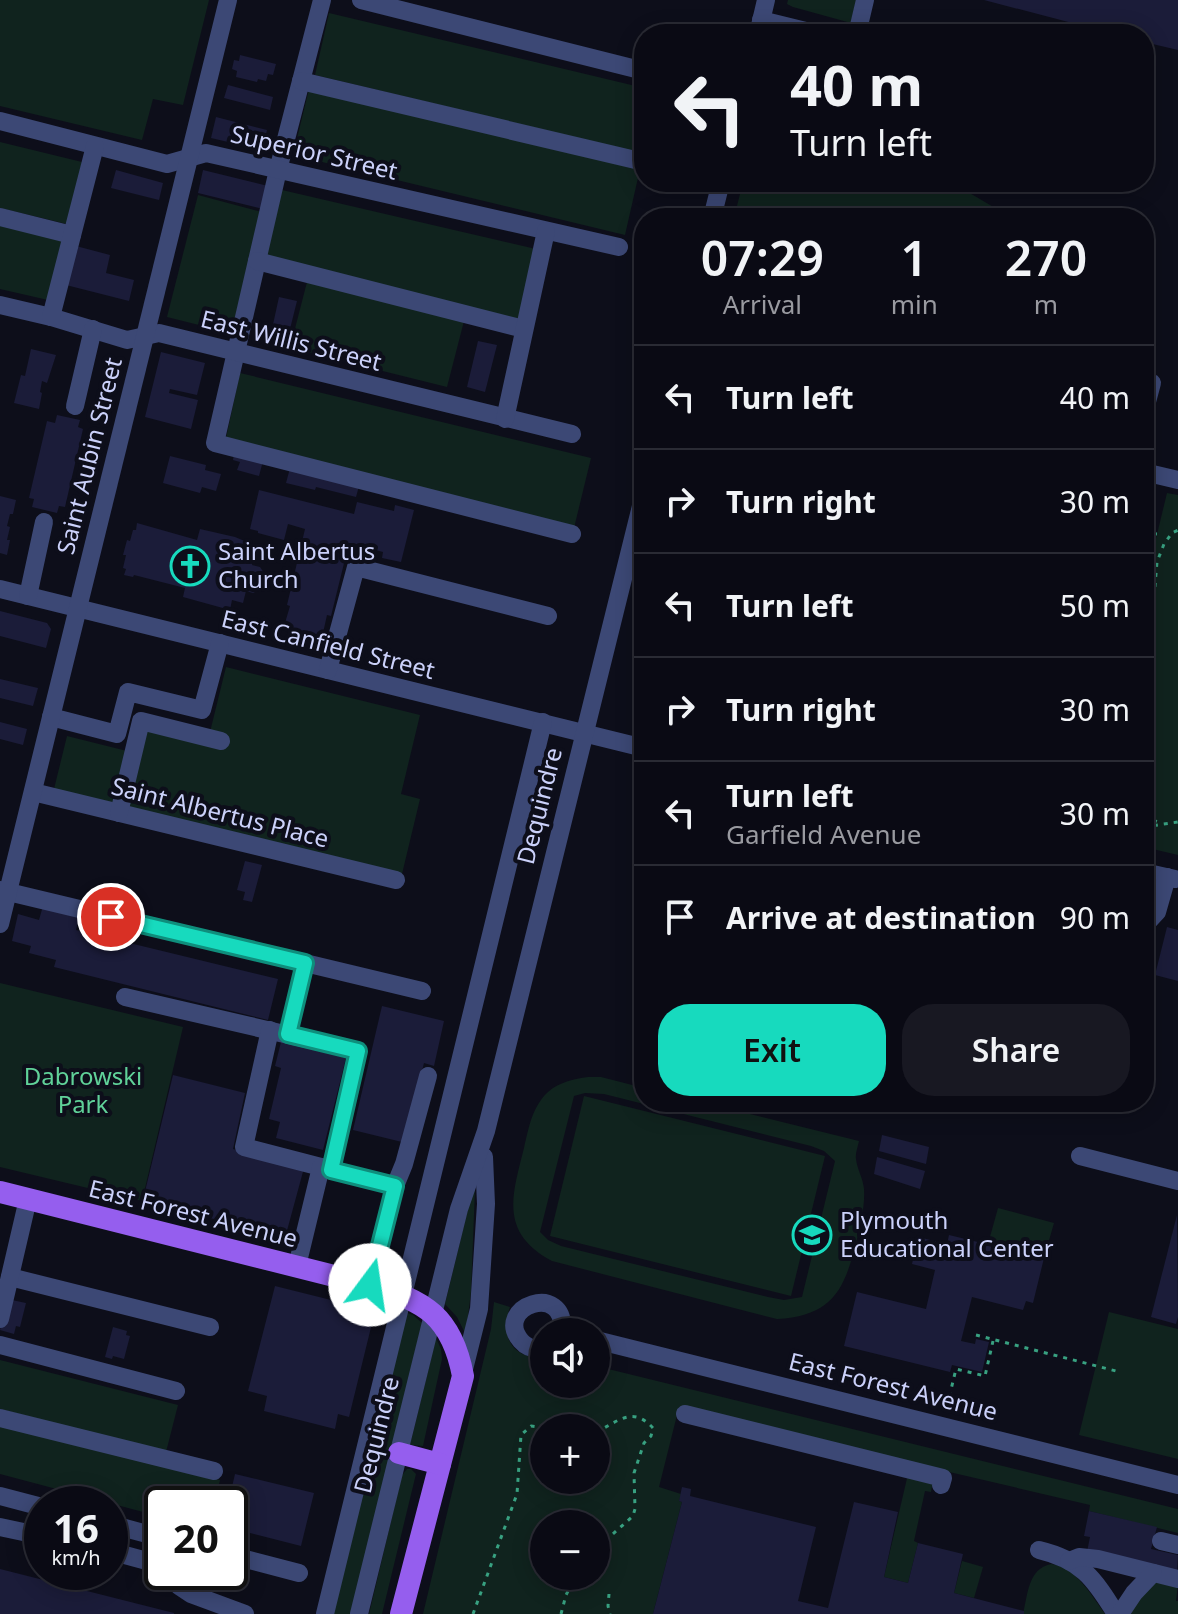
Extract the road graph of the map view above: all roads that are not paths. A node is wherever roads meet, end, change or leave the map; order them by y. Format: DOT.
graph roads {
  1 [pos="228,0"];
  2 [pos="322,0"];
  3 [pos="361,0"];
  4 [pos="766,0"];
  5 [pos="865,0"];
  6 [pos="760,24"];
  7 [pos="859,24"];
  8 [pos="634,68"];
  9 [pos="301,81"];
  10 [pos="0,121"];
  11 [pos="95,146"];
  12 [pos="189,159"];
  13 [pos="634,160"];
  14 [pos="278,170"];
  15 [pos="0,217"];
  16 [pos="546,231"];
  17 [pos="72,235"];
  18 [pos="619,247"];
  19 [pos="257,261"];
  20 [pos="0,305"];
  21 [pos="51,317"];
  22 [pos="93,329"];
  23 [pos="524,329"];
  24 [pos="144,337"];
  25 [pos="235,352"];
  26 [pos="75,406"];
  27 [pos="505,419"];
  28 [pos="572,434"];
  29 [pos="1154,474"];
  30 [pos="1178,480"];
  31 [pos="44,522"];
  32 [pos="572,534"];
  33 [pos="634,535"];
  34 [pos="0,589"];
  35 [pos="28,596"];
  36 [pos="78,608"];
  37 [pos="548,616"];
  38 [pos="220,643"];
  39 [pos="328,670"];
  40 [pos="51,717"];
  41 [pos="543,722"];
  42 [pos="585,733"];
  43 [pos="221,741"];
  44 [pos="634,745"];
  45 [pos="33,792"];
  46 [pos="119,813"];
  47 [pos="1172,878"];
  48 [pos="396,880"];
  49 [pos="4,891"];
  50 [pos="1154,915"];
  51 [pos="0,924"];
  52 [pos="305,963"];
  53 [pos="422,991"];
  54 [pos="125,997"];
  55 [pos="279,1032"];
  56 [pos="428,1076"];
  57 [pos="486,1131"];
  58 [pos="1080,1156"];
  59 [pos="326,1169"];
  60 [pos="1178,1181"];
  61 [pos="395,1186"];
  62 [pos="0,1192"];
  63 [pos="28,1199"];
  64 [pos="297,1266"];
  65 [pos="10,1277"];
  66 [pos="370,1285"];
  67 [pos="402,1295"];
  68 [pos="434,1314"];
  69 [pos="561,1318"];
  70 [pos="0,1319"];
  71 [pos="210,1327"];
  72 [pos="610,1343"];
  73 [pos="0,1345"];
  74 [pos="530,1348"];
  75 [pos="463,1376"];
  76 [pos="176,1391"];
  77 [pos="685,1414"];
  78 [pos="0,1418"];
  79 [pos="399,1453"];
  80 [pos="440,1464"];
  81 [pos="214,1471"];
  82 [pos="941,1485"];
  83 [pos="1178,1485"];
  84 [pos="0,1496"];
  85 [pos="24,1502"];
  86 [pos="0,1527"];
  87 [pos="24,1532"];
  88 [pos="1039,1550"];
  89 [pos="248,1560"];
  90 [pos="1069,1561"];
  91 [pos="299,1573"];
  92 [pos="1153,1573"];
  93 [pos="1178,1579"];
  94 [pos="185,1590"];
  95 [pos="245,1614"];
  96 [pos="325,1614"];
  97 [pos="359,1614"];
  98 [pos="401,1614"];
  99 [pos="1118,1614"];
  1 -- 12 [label="street, Saint Aubin Street"];
  2 -- 9 [label="street"];
  3 -- 8 [label="street"];
  4 -- 6 [label="street"];
  5 -- 7 [label="street"];
  9 -- 13 [label="street"];
  9 -- 14 [label="street"];
  10 -- 11 [label="street, Superior Street"];
  11 -- 12 [label="street, Superior Street"];
  11 -- 17 [label="street"];
  12 -- 14 [label="street, Superior Street"];
  12 -- 24 [label="street, Saint Aubin Street"];
  14 -- 16 [label="street, Superior Street"];
  14 -- 19 [label="street"];
  15 -- 17 [label="street"];
  16 -- 18 [label="street, Superior Street"];
  16 -- 23 [label="street"];
  17 -- 21 [label="street"];
  19 -- 23 [label="street"];
  19 -- 25 [label="street"];
  20 -- 21 [label="street, East Willis Street"];
  21 -- 22 [label="street, East Willis Street"];
  22 -- 24 [label="street, East Willis Street"];
  22 -- 26 [label="street"];
  23 -- 27 [label="street"];
  24 -- 25 [label="street, East Willis Street"];
  24 -- 36 [label="street, Saint Aubin Street"];
  25 -- 27 [label="street, East Willis Street"];
  25 -- 32 [label="street"];
  27 -- 28 [label="street, East Willis Street"];
  29 -- 30 [label="street"];
  31 -- 35 [label="street"];
  33 -- 42 [label="street, Dequindre"];
  34 -- 35 [label="street, East Canfield Street"];
  35 -- 36 [label="street, East Canfield Street"];
  36 -- 38 [label="street, East Canfield Street"];
  36 -- 40 [label="street, Saint Aubin Street"];
  37 -- 39 [label="street"];
  38 -- 39 [label="street, East Canfield Street"];
  38 -- 40 [label="street"];
  39 -- 41 [label="street, East Canfield Street"];
  40 -- 45 [label="street, Saint Aubin Street"];
  41 -- 42 [label="street, East Canfield Street"];
  41 -- 67 [label="street"];
  42 -- 44 [label="street, East Canfield Street"];
  42 -- 57 [label="street, Dequindre"];
  43 -- 46 [label="street"];
  45 -- 46 [label="street, Saint Albertus Place"];
  45 -- 49 [label="street, Saint Aubin Street"];
  46 -- 48 [label="street, Saint Albertus Place"];
  47 -- 50 [label="street"];
  49 -- 51 [label="street, Saint Aubin Street"];
  49 -- 52 [label="street"];
  52 -- 53 [label="street"];
  52 -- 55 [label="street"];
  54 -- 55 [label="street"];
  55 -- 59 [label="street"];
  55 -- 59 [label="street"];
  56 -- 61 [label="street"];
  57 -- 68 [label="street, Dequindre"];
  57 -- 75 [label="street, Dequindre"];
  58 -- 60 [label="street"];
  59 -- 61 [label="street"];
  59 -- 64 [label="street"];
  61 -- 66 [label="street"];
  62 -- 63 [label="main road, East Forest Avenue"];
  63 -- 64 [label="main road, East Forest Avenue"];
  63 -- 65 [label="street"];
  64 -- 66 [label="main road, East Forest Avenue"];
  65 -- 70 [label="street"];
  65 -- 71 [label="street"];
  66 -- 67 [label="main road, East Forest Avenue"];
  67 -- 68 [label="main road, East Forest Avenue"];
  67 -- 96 [label="street"];
  68 -- 75 [label="main road, East Forest Avenue"];
  68 -- 79 [label="street, Dequindre"];
  69 -- 74 [label="street"];
  72 -- 83 [label="street, East Forest Avenue"];
  73 -- 76 [label="street"];
  75 -- 80 [label="main road, Dequindre"];
  77 -- 82 [label="street"];
  78 -- 81 [label="street"];
  79 -- 80 [label="main road"];
  79 -- 97 [label="street, Dequindre"];
  80 -- 98 [label="main road, Dequindre"];
  84 -- 85 [label="street"];
  86 -- 87 [label="street"];
  88 -- 90 [label="street"];
  89 -- 91 [label="street"];
  90 -- 92 [label="street"];
  90 -- 99 [label="street"];
  92 -- 93 [label="street"];
  92 -- 99 [label="street"];
  94 -- 95 [label="street"];
}
